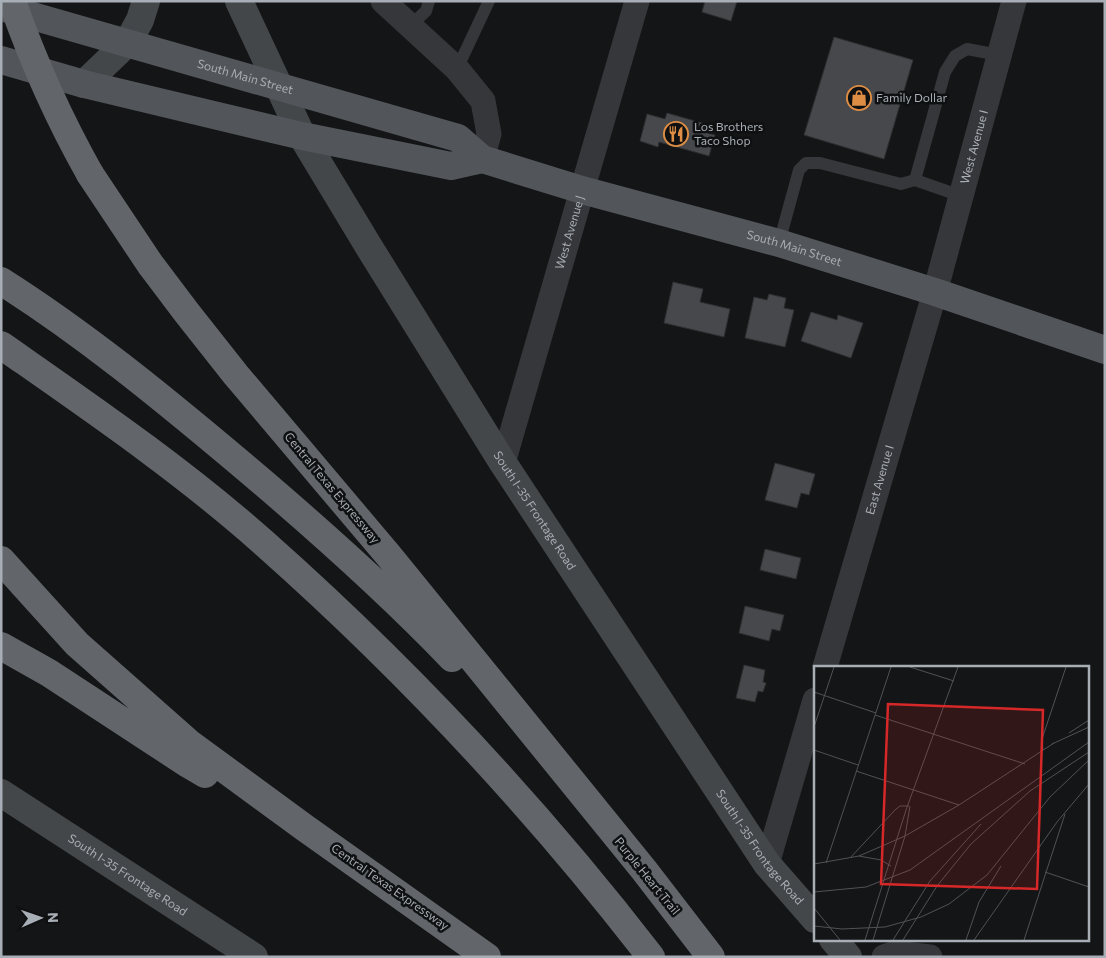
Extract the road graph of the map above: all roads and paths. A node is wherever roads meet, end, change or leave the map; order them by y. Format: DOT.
graph roads {
  1 [pos="12,1"];
  2 [pos="146,1"];
  3 [pos="238,1"];
  4 [pos="383,1"];
  5 [pos="429,1"];
  6 [pos="489,1"];
  7 [pos="637,1"];
  8 [pos="1014,1"];
  9 [pos="1,7"];
  10 [pos="410,25"];
  11 [pos="128,42"];
  12 [pos="999,55"];
  13 [pos="1,60"];
  14 [pos="457,69"];
  15 [pos="84,84"];
  16 [pos="278,86"];
  17 [pos="302,136"];
  18 [pos="482,159"];
  19 [pos="915,180"];
  20 [pos="582,190"];
  21 [pos="961,196"];
  22 [pos="779,243"];
  23 [pos="1,281"];
  24 [pos="935,292"];
  25 [pos="1,345"];
  26 [pos="1105,350"];
  27 [pos="504,463"];
  28 [pos="1,560"];
  29 [pos="1,646"];
  30 [pos="825,666"];
  31 [pos="814,703"];
  32 [pos="1,793"];
  33 [pos="582,796"];
  34 [pos="305,828"];
  35 [pos="767,864"];
  36 [pos="814,918"];
  37 [pos="834,940"];
  38 [pos="254,957"];
  39 [pos="487,957"];
  40 [pos="651,957"];
  41 [pos="711,957"];
  42 [pos="848,957"];
  43 [pos="884,957"];
  44 [pos="930,957"];
  1 -- 33 [label="highway, Central Texas Expressway, bridge"];
  2 -- 11 [label="main road"];
  3 -- 16 [label="main road, South I-35 Frontage Road"];
  4 -- 10 [label="street"];
  5 -- 10 [label="lane"];
  6 -- 14 [label="lane"];
  7 -- 20 [label="street, West Avenue J"];
  8 -- 12 [label="street, West Avenue I"];
  9 -- 11 [label="main road, South Main Street"];
  10 -- 14 [label="street"];
  11 -- 15 [label="main road"];
  11 -- 16 [label="main road, South Main Street"];
  12 -- 19 [label="lane"];
  12 -- 21 [label="street, West Avenue I"];
  13 -- 15 [label="main road, South Main Street"];
  14 -- 18 [label="street"];
  15 -- 17 [label="main road, South Main Street"];
  16 -- 17 [label="main road, South I-35 Frontage Road"];
  16 -- 18 [label="main road, South Main Street"];
  17 -- 18 [label="main road, South Main Street"];
  17 -- 27 [label="main road, South I-35 Frontage Road"];
  18 -- 20 [label="main road, South Main Street"];
  19 -- 21 [label="lane"];
  19 -- 22 [label="lane"];
  20 -- 22 [label="main road, South Main Street"];
  20 -- 27 [label="street, West Avenue J"];
  21 -- 24 [label="street, West Avenue I"];
  22 -- 24 [label="main road, South Main Street"];
  23 -- 33 [label="highway"];
  24 -- 26 [label="main road, South Main Street"];
  24 -- 30 [label="street, East Avenue I"];
  25 -- 40 [label="highway"];
  27 -- 35 [label="main road, South I-35 Frontage Road"];
  28 -- 34 [label="highway, Central Texas Expressway"];
  29 -- 34 [label="highway"];
  31 -- 35 [label="street"];
  32 -- 38 [label="main road, South I-35 Frontage Road"];
  33 -- 41 [label="highway, Purple Heart Trail"];
  34 -- 39 [label="highway, Central Texas Expressway"];
  35 -- 36 [label="main road, South I-35 Frontage Road"];
  37 -- 42 [label="main road"];
  43 -- 44 [label="street"];
}
